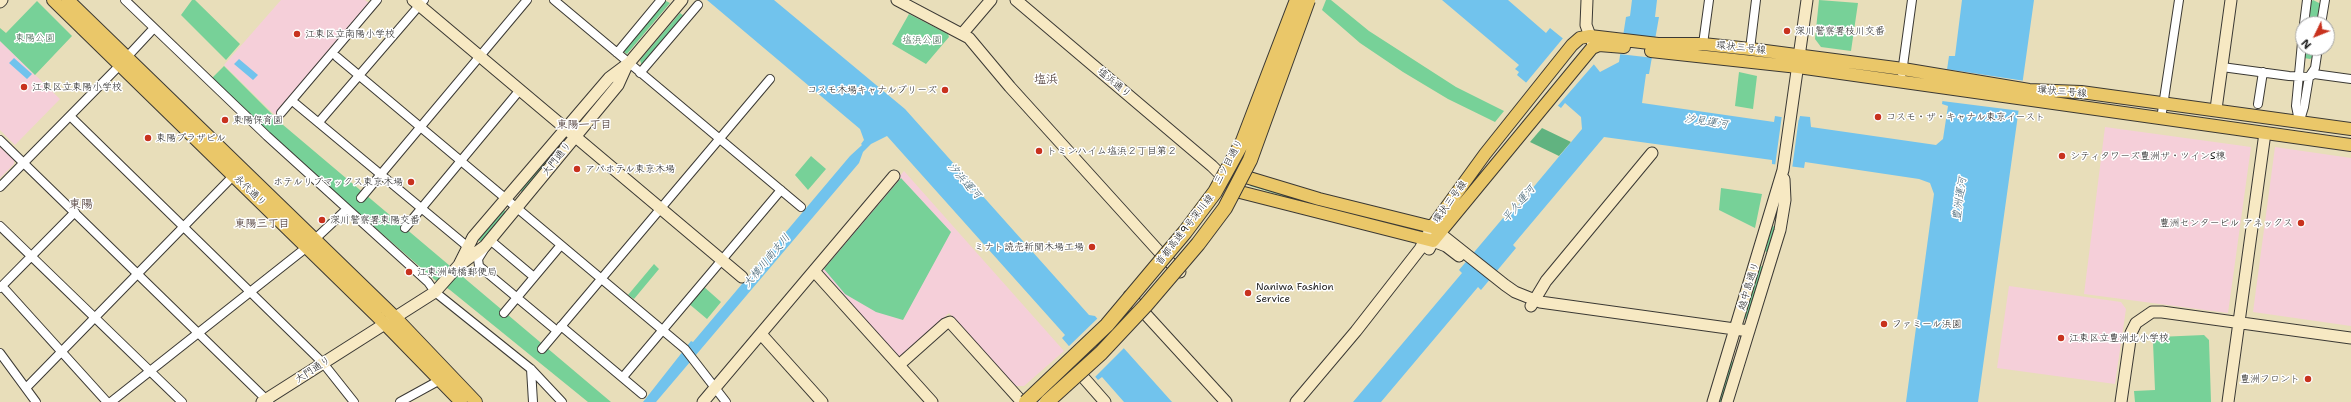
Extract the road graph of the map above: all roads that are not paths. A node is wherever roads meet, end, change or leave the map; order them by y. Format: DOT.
graph roads {
  1 [pos="53,0"];
  2 [pos="68,0"];
  3 [pos="125,0"];
  4 [pos="377,0"];
  5 [pos="527,0"];
  6 [pos="554,0"];
  7 [pos="661,0"];
  8 [pos="682,0"];
  9 [pos="897,0"];
  10 [pos="991,0"];
  11 [pos="1016,0"];
  12 [pos="1296,0"];
  13 [pos="1308,0"];
  14 [pos="1587,0"];
  15 [pos="1709,0"];
  16 [pos="1756,0"];
  17 [pos="1807,0"];
  18 [pos="1912,0"];
  19 [pos="2179,0"];
  20 [pos="2232,0"];
  21 [pos="2307,0"];
  22 [pos="2324,0"];
  23 [pos="418,2"];
  24 [pos="698,5"];
  25 [pos="2305,16"];
  26 [pos="2322,16"];
  27 [pos="154,28"];
  28 [pos="962,34"];
  29 [pos="1592,41"];
  30 [pos="1703,44"];
  31 [pos="1657,48"];
  32 [pos="1750,49"];
  33 [pos="617,53"];
  34 [pos="2300,56"];
  35 [pos="2317,56"];
  36 [pos="338,57"];
  37 [pos="479,57"];
  38 [pos="123,61"];
  39 [pos="1799,61"];
  40 [pos="629,63"];
  41 [pos="2222,67"];
  42 [pos="1903,68"];
  43 [pos="640,72"];
  44 [pos="2263,72"];
  45 [pos="359,75"];
  46 [pos="2300,76"];
  47 [pos="2308,77"];
  48 [pos="770,79"];
  49 [pos="2351,79"];
  50 [pos="1901,82"];
  51 [pos="1943,82"];
  52 [pos="519,91"];
  53 [pos="2029,95"];
  54 [pos="2164,102"];
  55 [pos="296,104"];
  56 [pos="2258,104"];
  57 [pos="2216,109"];
  58 [pos="281,113"];
  59 [pos="70,116"];
  60 [pos="2161,119"];
  61 [pos="2299,121"];
  62 [pos="319,122"];
  63 [pos="421,127"];
  64 [pos="565,129"];
  65 [pos="2351,129"];
  66 [pos="2265,133"];
  67 [pos="575,137"];
  68 [pos="2297,138"];
  69 [pos="719,139"];
  70 [pos="0,140"];
  71 [pos="1494,142"];
  72 [pos="2351,145"];
  73 [pos="1508,152"];
  74 [pos="1652,153"];
  75 [pos="1485,154"];
  76 [pos="461,161"];
  77 [pos="23,163"];
  78 [pos="1497,164"];
  79 [pos="1783,170"];
  80 [pos="237,172"];
  81 [pos="381,174"];
  82 [pos="1224,174"];
  83 [pos="894,176"];
  84 [pos="1247,178"];
  85 [pos="0,187"];
  86 [pos="781,190"];
  87 [pos="1240,192"];
  88 [pos="361,198"];
  89 [pos="506,199"];
  90 [pos="517,207"];
  91 [pos="422,208"];
  92 [pos="801,208"];
  93 [pos="347,209"];
  94 [pos="660,209"];
  95 [pos="75,212"];
  96 [pos="0,226"];
  97 [pos="184,226"];
  98 [pos="405,228"];
  99 [pos="1433,235"];
  100 [pos="490,240"];
  101 [pos="311,243"];
  102 [pos="561,245"];
  103 [pos="468,247"];
  104 [pos="1163,256"];
  105 [pos="32,257"];
  106 [pos="722,260"];
  107 [pos="458,265"];
  108 [pos="814,271"];
  109 [pos="1180,272"];
  110 [pos="138,274"];
  111 [pos="534,277"];
  112 [pos="742,277"];
  113 [pos="602,279"];
  114 [pos="1,288"];
  115 [pos="250,292"];
  116 [pos="435,292"];
  117 [pos="1129,296"];
  118 [pos="517,298"];
  119 [pos="1533,303"];
  120 [pos="1145,312"];
  121 [pos="504,313"];
  122 [pos="95,318"];
  123 [pos="390,320"];
  124 [pos="2238,323"];
  125 [pos="559,329"];
  126 [pos="663,330"];
  127 [pos="199,332"];
  128 [pos="1734,333"];
  129 [pos="761,334"];
  130 [pos="1748,335"];
  131 [pos="2351,338"];
  132 [pos="542,349"];
  133 [pos="62,352"];
  134 [pos="0,353"];
  135 [pos="323,363"];
  136 [pos="899,365"];
  137 [pos="531,369"];
  138 [pos="150,371"];
  139 [pos="623,377"];
  140 [pos="1083,377"];
  141 [pos="440,380"];
  142 [pos="26,388"];
  143 [pos="714,389"];
  144 [pos="642,394"];
  145 [pos="266,401"];
  146 [pos="36,402"];
  147 [pos="107,402"];
  148 [pos="111,402"];
  149 [pos="182,402"];
  150 [pos="354,402"];
  151 [pos="400,402"];
  152 [pos="461,402"];
  153 [pos="476,402"];
  154 [pos="533,402"];
  155 [pos="562,402"];
  156 [pos="703,402"];
  157 [pos="726,402"];
  158 [pos="822,402"];
  159 [pos="932,402"];
  160 [pos="1021,402"];
  161 [pos="1026,402"];
  162 [pos="1037,402"];
  163 [pos="1047,402"];
  164 [pos="1054,402"];
  165 [pos="1105,402"];
  166 [pos="1226,402"];
  167 [pos="1296,402"];
  168 [pos="1713,402"];
  169 [pos="1727,402"];
  170 [pos="2121,402"];
  171 [pos="2228,402"];
  1 -- 38 [label="main road, 永代通り"];
  2 -- 38 [label="main road, 永代通り"];
  3 -- 27 [label="street"];
  4 -- 58 [label="street"];
  5 -- 37 [label="street"];
  6 -- 33 [label="street"];
  7 -- 33 [label="street"];
  8 -- 40 [label="street"];
  9 -- 28 [label="street"];
  10 -- 28 [label="street"];
  11 -- 82 [label="street, 塩浜通り"];
  12 -- 82 [label="main road, 三ツ目通り"];
  12 -- 161 [label="highway, 首都高速9号深川線, bridge"];
  12 -- 162 [label="highway, bridge"];
  13 -- 84 [label="main road, 三ツ目通り"];
  13 -- 163 [label="highway, 首都高速9号深川線, bridge"];
  14 -- 29 [label="street"];
  15 -- 30 [label="street"];
  16 -- 32 [label="street"];
  17 -- 39 [label="street, 越中島通り"];
  18 -- 42 [label="street"];
  19 -- 54 [label="street"];
  20 -- 41 [label="street"];
  21 -- 25 [label="street"];
  22 -- 26 [label="street"];
  23 -- 37 [label="street"];
  23 -- 45 [label="street"];
  24 -- 43 [label="street"];
  27 -- 38 [label="street"];
  27 -- 93 [label="street"];
  28 -- 104 [label="street"];
  29 -- 31 [label="main road, 環状三号線"];
  29 -- 71 [label="main road, 環状三号線"];
  29 -- 73 [label="main road, 環状三号線"];
  30 -- 31 [label="main road, 環状三号線"];
  30 -- 32 [label="main road, 環状三号線"];
  31 -- 39 [label="main road, 環状三号線"];
  32 -- 39 [label="main road, 環状三号線"];
  33 -- 40 [label="street"];
  34 -- 46 [label="street"];
  35 -- 47 [label="street"];
  36 -- 45 [label="street"];
  37 -- 52 [label="street"];
  37 -- 63 [label="street"];
  38 -- 59 [label="street"];
  38 -- 80 [label="main road, 永代通り"];
  39 -- 42 [label="main road, 環状三号線"];
  39 -- 50 [label="main road, 環状三号線"];
  39 -- 79 [label="street, 越中島通り"];
  40 -- 43 [label="street"];
  40 -- 64 [label="street, 大門通り"];
  40 -- 67 [label="street, 大門通り"];
  41 -- 44 [label="street"];
  41 -- 57 [label="street"];
  42 -- 50 [label="street"];
  42 -- 51 [label="main road, 環状三号線"];
  43 -- 69 [label="street"];
  44 -- 46 [label="street"];
  44 -- 56 [label="street"];
  45 -- 62 [label="street"];
  45 -- 63 [label="street"];
  46 -- 47 [label="street"];
  46 -- 61 [label="street"];
  47 -- 49 [label="street"];
  47 -- 61 [label="street"];
  48 -- 69 [label="street"];
  50 -- 51 [label="main road, 環状三号線"];
  51 -- 53 [label="main road, 環状三号線"];
  52 -- 64 [label="street"];
  52 -- 76 [label="street"];
  53 -- 54 [label="main road, 環状三号線"];
  53 -- 60 [label="main road, 環状三号線"];
  54 -- 57 [label="main road, 環状三号線"];
  54 -- 60 [label="street"];
  55 -- 62 [label="street"];
  57 -- 61 [label="main road, 環状三号線"];
  59 -- 77 [label="street"];
  59 -- 97 [label="street"];
  60 -- 66 [label="main road, 環状三号線"];
  61 -- 65 [label="main road, 環状三号線"];
  61 -- 68 [label="street"];
  62 -- 81 [label="street"];
  63 -- 76 [label="street"];
  63 -- 81 [label="street"];
  64 -- 67 [label="street"];
  64 -- 89 [label="street, 大門通り"];
  66 -- 68 [label="main road, 環状三号線"];
  66 -- 124 [label="street"];
  67 -- 90 [label="street, 大門通り"];
  67 -- 94 [label="street"];
  68 -- 72 [label="main road, 環状三号線"];
  69 -- 86 [label="street"];
  69 -- 94 [label="street"];
  70 -- 77 [label="street"];
  71 -- 73 [label="main road"];
  71 -- 75 [label="main road, 環状三号線"];
  73 -- 78 [label="main road, 環状三号線"];
  74 -- 119 [label="street"];
  75 -- 78 [label="main road"];
  75 -- 99 [label="main road, 環状三号線"];
  76 -- 89 [label="street"];
  76 -- 91 [label="street"];
  77 -- 85 [label="street"];
  77 -- 95 [label="street"];
  78 -- 99 [label="main road, 環状三号線"];
  79 -- 128 [label="street, 越中島通り"];
  79 -- 130 [label="street, 越中島通り"];
  80 -- 97 [label="street"];
  80 -- 101 [label="main road, 永代通り"];
  81 -- 88 [label="street"];
  81 -- 91 [label="street"];
  82 -- 84 [label="main road, 環状三号線"];
  82 -- 87 [label="street, 塩浜通り"];
  82 -- 104 [label="main road, 三ツ目通り"];
  83 -- 108 [label="street"];
  84 -- 87 [label="main road, 三ツ目通り"];
  84 -- 99 [label="main road, 環状三号線"];
  86 -- 92 [label="street"];
  86 -- 106 [label="street"];
  87 -- 99 [label="main road"];
  87 -- 109 [label="main road, 三ツ目通り"];
  89 -- 90 [label="street"];
  89 -- 103 [label="street, 大門通り"];
  90 -- 100 [label="street, 大門通り"];
  90 -- 102 [label="street"];
  91 -- 98 [label="street"];
  91 -- 103 [label="street"];
  93 -- 101 [label="street"];
  93 -- 116 [label="street"];
  94 -- 106 [label="street"];
  94 -- 113 [label="street"];
  95 -- 105 [label="street"];
  95 -- 110 [label="street"];
  96 -- 105 [label="street"];
  97 -- 110 [label="street"];
  97 -- 115 [label="street"];
  99 -- 119 [label="street"];
  99 -- 167 [label="street"];
  100 -- 107 [label="street, 大門通り"];
  100 -- 111 [label="street"];
  100 -- 118 [label="street"];
  101 -- 115 [label="street"];
  101 -- 123 [label="main road, 永代通り"];
  102 -- 111 [label="street"];
  102 -- 113 [label="street"];
  103 -- 107 [label="street, 大門通り"];
  104 -- 109 [label="street"];
  104 -- 117 [label="main road, 三ツ目通り"];
  105 -- 114 [label="street"];
  105 -- 122 [label="street"];
  106 -- 112 [label="street"];
  106 -- 126 [label="street"];
  107 -- 116 [label="street, 大門通り"];
  108 -- 129 [label="street"];
  108 -- 136 [label="street"];
  109 -- 120 [label="main road, 三ツ目通り"];
  110 -- 122 [label="street"];
  110 -- 127 [label="street"];
  111 -- 118 [label="street"];
  113 -- 125 [label="street"];
  113 -- 126 [label="street"];
  114 -- 133 [label="street"];
  115 -- 127 [label="street"];
  115 -- 135 [label="street"];
  116 -- 123 [label="street, 大門通り"];
  116 -- 137 [label="street"];
  117 -- 120 [label="street"];
  117 -- 160 [label="main road, 三ツ目通り, bridge"];
  118 -- 121 [label="street"];
  118 -- 125 [label="street"];
  119 -- 128 [label="street"];
  120 -- 140 [label="main road, 三ツ目通り"];
  120 -- 166 [label="street"];
  122 -- 133 [label="street"];
  122 -- 138 [label="street"];
  123 -- 135 [label="street, 大門通り"];
  123 -- 141 [label="main road, 永代通り"];
  123 -- 153 [label="main road, 永代通り"];
  124 -- 131 [label="street"];
  124 -- 170 [label="street"];
  124 -- 171 [label="street"];
  125 -- 132 [label="street"];
  125 -- 139 [label="street"];
  126 -- 139 [label="street"];
  126 -- 143 [label="street"];
  127 -- 138 [label="street"];
  127 -- 145 [label="street"];
  128 -- 130 [label="street"];
  128 -- 168 [label="street, 越中島通り"];
  129 -- 143 [label="street"];
  129 -- 158 [label="street"];
  130 -- 169 [label="street, 越中島通り"];
  133 -- 142 [label="street"];
  133 -- 147 [label="street"];
  134 -- 142 [label="street"];
  135 -- 145 [label="street, 大門通り"];
  135 -- 150 [label="street"];
  136 -- 159 [label="street"];
  136 -- 160 [label="street"];
  137 -- 154 [label="street"];
  137 -- 155 [label="street"];
  138 -- 148 [label="street"];
  138 -- 149 [label="street"];
  139 -- 144 [label="street"];
  140 -- 164 [label="main road, 三ツ目通り"];
  140 -- 165 [label="street"];
  141 -- 151 [label="street"];
  141 -- 152 [label="main road, 永代通り"];
  142 -- 146 [label="street"];
  143 -- 156 [label="street"];
  143 -- 157 [label="street"];
}
